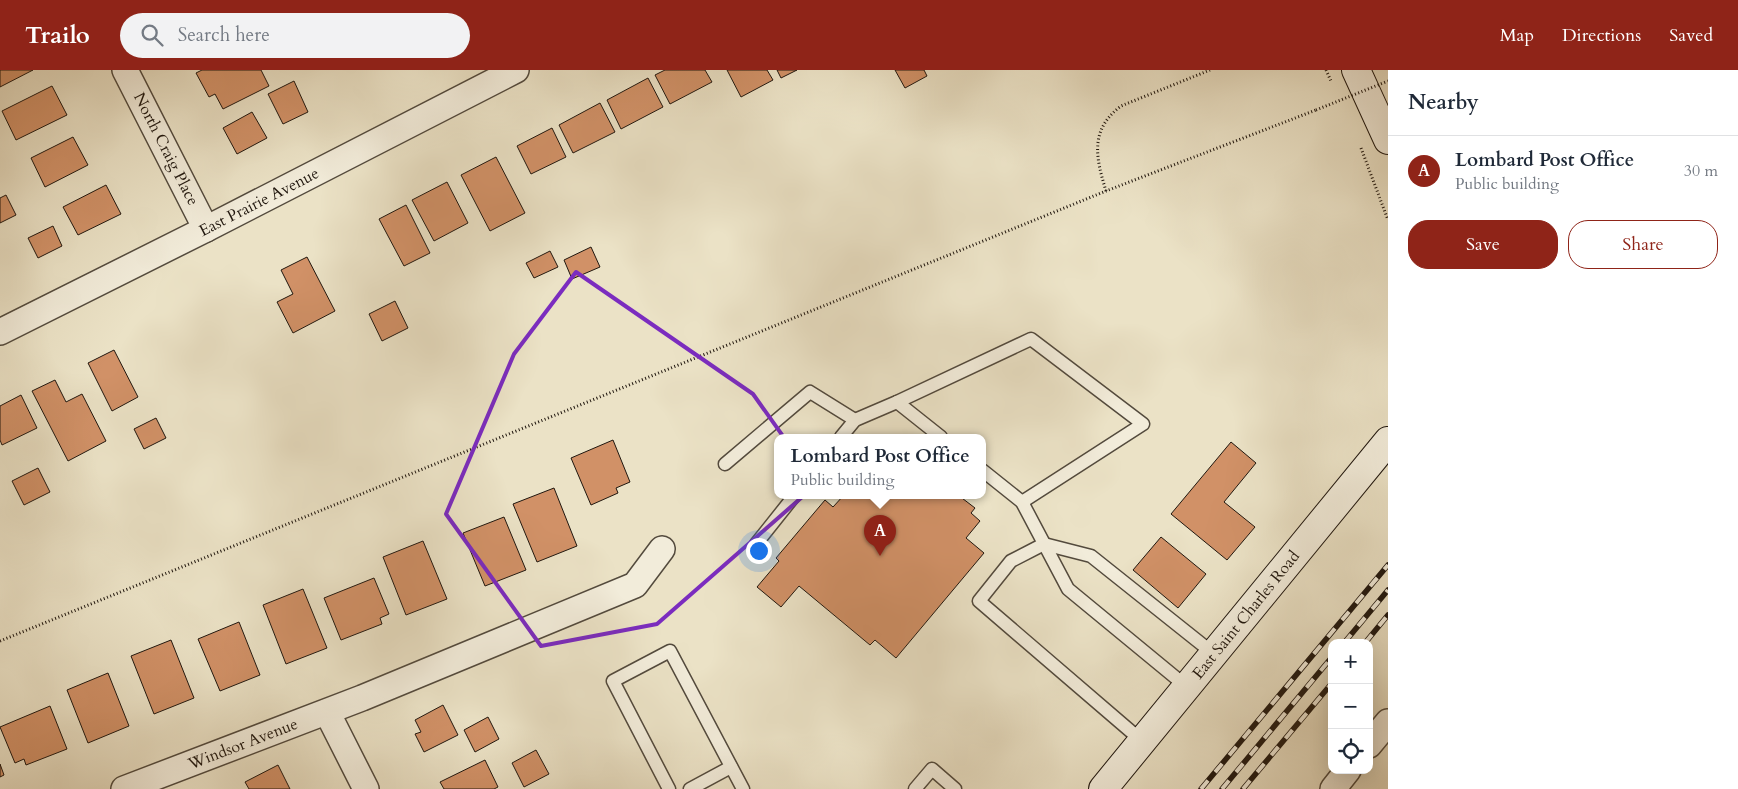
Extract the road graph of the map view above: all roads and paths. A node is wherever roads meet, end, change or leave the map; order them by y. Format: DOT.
graph roads {
  1 [pos="125,70"];
  2 [pos="516,70"];
  3 [pos="1210,70"];
  4 [pos="1326,70"];
  5 [pos="1356,70"];
  6 [pos="1388,81"];
  7 [pos="1332,82"];
  8 [pos="1339,98"];
  9 [pos="1342,106"];
  10 [pos="1388,140"];
  11 [pos="1360,145"];
  12 [pos="1106,191"];
  13 [pos="1388,220"];
  14 [pos="206,229"];
  15 [pos="0,332"];
  16 [pos="897,402"];
  17 [pos="855,420"];
  18 [pos="843,434"];
  19 [pos="937,434"];
  20 [pos="1388,441"];
  21 [pos="725,464"];
  22 [pos="986,473"];
  23 [pos="792,499"];
  24 [pos="1022,502"];
  25 [pos="756,544"];
  26 [pos="1044,544"];
  27 [pos="662,549"];
  28 [pos="0,641"];
  29 [pos="1214,654"];
  30 [pos="1187,687"];
  31 [pos="327,712"];
  32 [pos="1388,722"];
  33 [pos="1373,740"];
  34 [pos="1142,741"];
  35 [pos="731,767"];
  36 [pos="1345,774"];
  37 [pos="124,789"];
  38 [pos="366,789"];
  39 [pos="669,789"];
  40 [pos="690,789"];
  41 [pos="743,789"];
  42 [pos="915,789"];
  43 [pos="955,789"];
  44 [pos="1103,789"];
  45 [pos="1333,789"];
  1 -- 14 [label="street, North Craig Place"];
  2 -- 14 [label="street, East Prairie Avenue"];
  3 -- 12 [label="path"];
  4 -- 7 [label="path"];
  5 -- 10 [label="main road"];
  6 -- 12 [label="path, bridge"];
  8 -- 9 [label="path"];
  11 -- 13 [label="path"];
  12 -- 28 [label="path"];
  14 -- 15 [label="street, East Prairie Avenue"];
  16 -- 17 [label="lane"];
  16 -- 19 [label="lane"];
  16 -- 24 [label="lane"];
  17 -- 18 [label="lane"];
  17 -- 21 [label="lane"];
  20 -- 29 [label="main road, East Saint Charles Road"];
  22 -- 24 [label="lane"];
  23 -- 25 [label="lane"];
  24 -- 26 [label="lane"];
  26 -- 29 [label="lane"];
  26 -- 30 [label="lane"];
  26 -- 34 [label="lane"];
  27 -- 31 [label="street, Windsor Avenue"];
  29 -- 30 [label="main road, East Saint Charles Road"];
  30 -- 34 [label="main road, East Saint Charles Road"];
  31 -- 37 [label="street, Windsor Avenue"];
  31 -- 38 [label="street"];
  32 -- 33 [label="street"];
  34 -- 44 [label="main road, East Saint Charles Road"];
  35 -- 39 [label="lane"];
  35 -- 40 [label="lane"];
  35 -- 41 [label="lane"];
  36 -- 45 [label="street"];
  42 -- 43 [label="lane"];
}
